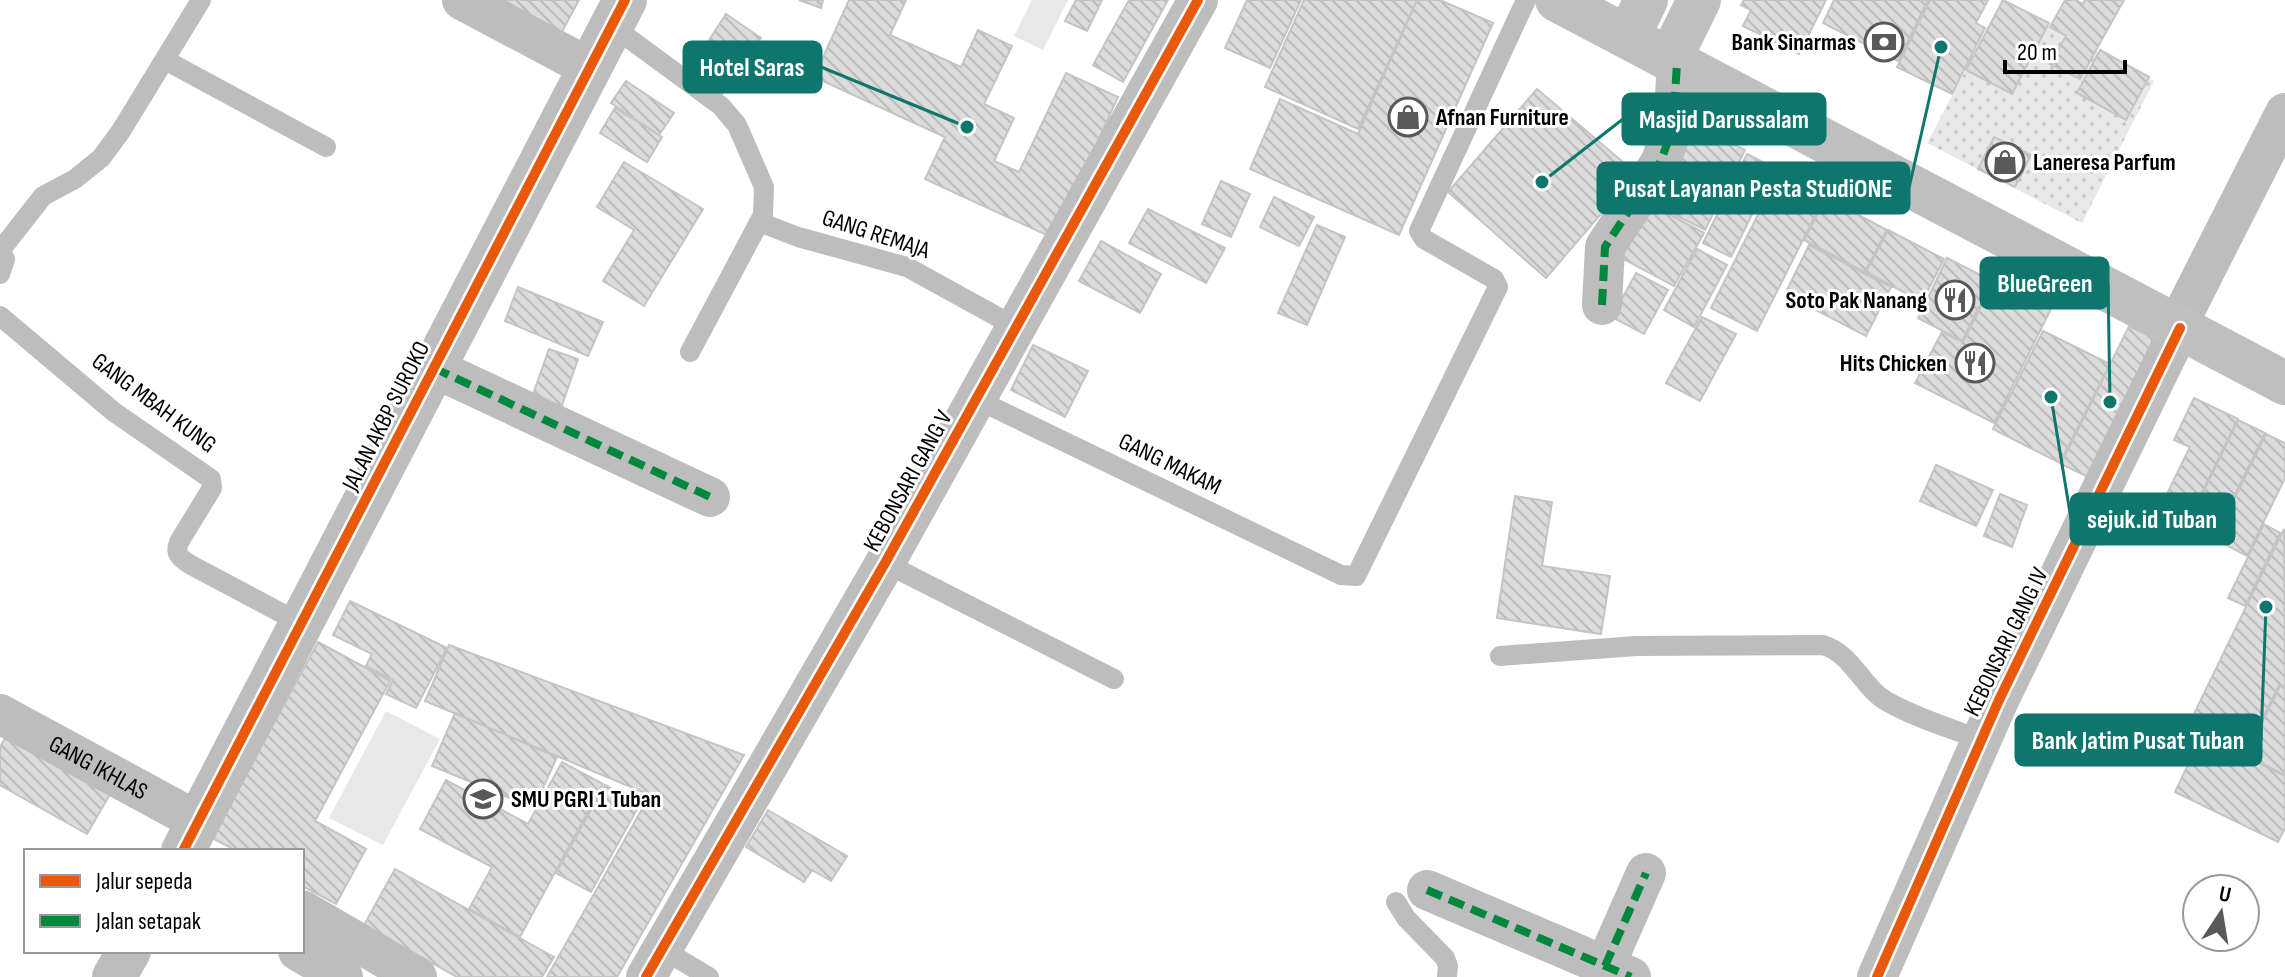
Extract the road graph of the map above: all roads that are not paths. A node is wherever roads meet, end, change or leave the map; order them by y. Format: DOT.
graph roads {
  1 [pos="201,0"];
  2 [pos="462,0"];
  3 [pos="1198,0"];
  4 [pos="1526,0"];
  5 [pos="1557,0"];
  6 [pos="1699,0"];
  7 [pos="618,13"];
  8 [pos="1637,19"];
  9 [pos="165,60"];
  10 [pos="1673,61"];
  11 [pos="590,68"];
  12 [pos="2285,113"];
  13 [pos="326,147"];
  14 [pos="759,222"];
  15 [pos="0,251"];
  16 [pos="0,274"];
  17 [pos="1602,305"];
  18 [pos="0,316"];
  19 [pos="1016,327"];
  20 [pos="2179,327"];
  21 [pos="690,352"];
  22 [pos="434,368"];
  23 [pos="2285,383"];
  24 [pos="976,399"];
  25 [pos="710,497"];
  26 [pos="885,563"];
  27 [pos="302,624"];
  28 [pos="1500,656"];
  29 [pos="1114,679"];
  30 [pos="0,714"];
  31 [pos="1981,740"];
  32 [pos="193,842"];
  33 [pos="1646,873"];
  34 [pos="1412,896"];
  35 [pos="304,914"];
  36 [pos="128,953"];
  37 [pos="327,957"];
  38 [pos="654,963"];
  39 [pos="1618,971"];
  40 [pos="114,977"];
  41 [pos="417,977"];
  42 [pos="709,977"];
  43 [pos="1447,977"];
  44 [pos="1877,977"];
  1 -- 9 [label="lane"];
  2 -- 11 [label="street"];
  3 -- 19 [label="street, KEBONSARI GANG V"];
  4 -- 24 [label="lane, GANG MAKAM"];
  5 -- 8 [label="main road"];
  6 -- 10 [label="main road"];
  7 -- 11 [label="street, JALAN AKBP SUROKO"];
  7 -- 14 [label="lane"];
  8 -- 10 [label="main road"];
  9 -- 13 [label="lane"];
  9 -- 15 [label="lane"];
  10 -- 17 [label="street"];
  10 -- 20 [label="main road"];
  11 -- 22 [label="street, JALAN AKBP SUROKO"];
  12 -- 20 [label="street, KEBONSARI GANG IV"];
  14 -- 19 [label="lane, GANG REMAJA"];
  14 -- 21 [label="lane"];
  15 -- 16 [label="lane"];
  18 -- 27 [label="lane, GANG MBAH KUNG"];
  19 -- 24 [label="street, KEBONSARI GANG V"];
  20 -- 23 [label="main road"];
  20 -- 31 [label="street, KEBONSARI GANG IV"];
  22 -- 25 [label="street"];
  22 -- 27 [label="street, JALAN AKBP SUROKO"];
  24 -- 26 [label="street, KEBONSARI GANG V"];
  26 -- 29 [label="lane"];
  26 -- 38 [label="street, KEBONSARI GANG V"];
  27 -- 32 [label="street, JALAN AKBP SUROKO"];
  28 -- 31 [label="lane"];
  30 -- 32 [label="street, GANG IKHLAS"];
  31 -- 44 [label="street, KEBONSARI GANG IV"];
  33 -- 39 [label="street"];
  34 -- 39 [label="street"];
  34 -- 43 [label="lane"];
  35 -- 37 [label="street"];
  36 -- 40 [label="street"];
  37 -- 41 [label="street"];
  38 -- 42 [label="lane"];
}
